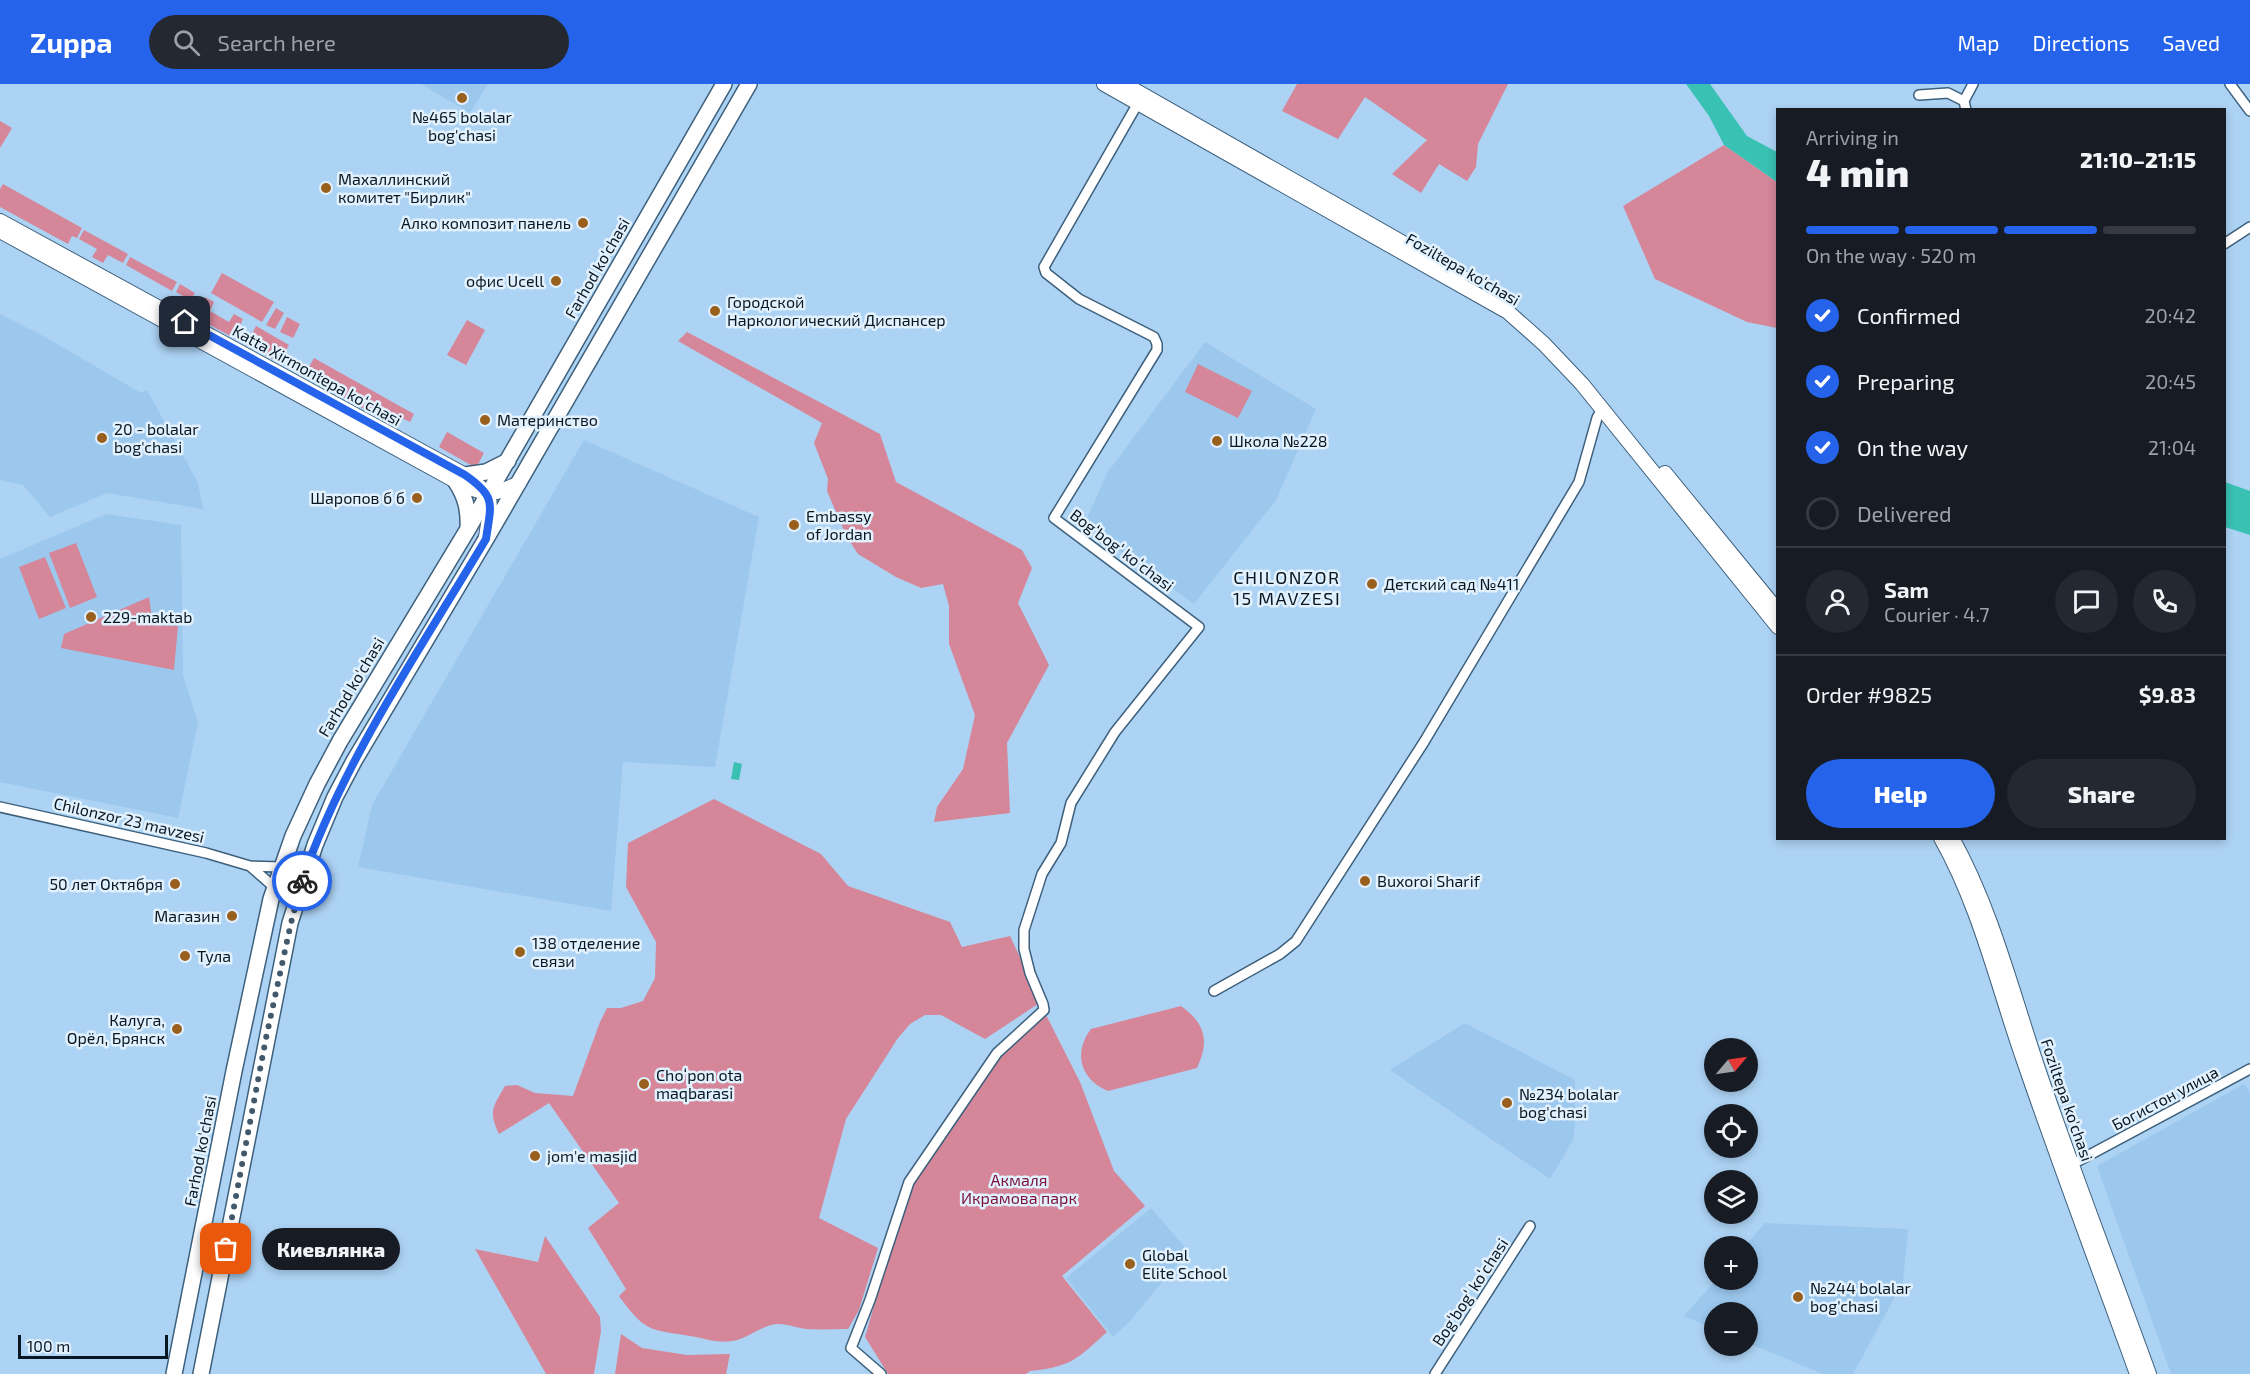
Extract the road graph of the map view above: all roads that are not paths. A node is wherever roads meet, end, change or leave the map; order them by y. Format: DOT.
graph roads {
  1 [pos="724,84"];
  2 [pos="749,84"];
  3 [pos="1104,84"];
  4 [pos="1124,84"];
  5 [pos="1973,84"];
  6 [pos="2230,84"];
  7 [pos="1919,95"];
  8 [pos="1138,103"];
  9 [pos="1965,105"];
  10 [pos="2250,111"];
  11 [pos="0,220"];
  12 [pos="2250,227"];
  13 [pos="0,231"];
  14 [pos="2226,243"];
  15 [pos="1605,406"];
  16 [pos="508,461"];
  17 [pos="460,478"];
  18 [pos="519,483"];
  19 [pos="488,495"];
  20 [pos="468,529"];
  21 [pos="486,539"];
  22 [pos="1776,609"];
  23 [pos="1776,624"];
  24 [pos="0,807"];
  25 [pos="1942,840"];
  26 [pos="1953,840"];
  27 [pos="250,866"];
  28 [pos="281,867"];
  29 [pos="274,887"];
  30 [pos="1214,991"];
  31 [pos="242,1033"];
  32 [pos="266,1038"];
  33 [pos="234,1071"];
  34 [pos="2248,1074"];
  35 [pos="259,1077"];
  36 [pos="2067,1167"];
  37 [pos="1530,1226"];
  38 [pos="174,1374"];
  39 [pos="201,1374"];
  40 [pos="881,1374"];
  41 [pos="1435,1374"];
  42 [pos="2137,1374"];
  43 [pos="2149,1374"];
  1 -- 16 [label="main road, Farhod ko'chasi"];
  2 -- 18 [label="main road"];
  3 -- 8 [label="main road, Foziltepa ko'chasi"];
  4 -- 15 [label="main road, Foziltepa ko'chasi"];
  5 -- 9 [label="street"];
  6 -- 10 [label="street"];
  7 -- 9 [label="street"];
  8 -- 15 [label="main road, Foziltepa ko'chasi"];
  8 -- 40 [label="street, Bogʻbogʻ koʻchasi"];
  11 -- 17 [label="main road, Katta Xirmontepa koʻchasi"];
  12 -- 14 [label="street"];
  13 -- 17 [label="main road, Katta Xirmontepa koʻchasi"];
  15 -- 22 [label="main road, Foziltepa ko'chasi"];
  15 -- 23 [label="main road, Foziltepa ko'chasi"];
  15 -- 30 [label="street"];
  16 -- 17 [label="main road"];
  16 -- 19 [label="main road, Farhod ko'chasi"];
  17 -- 19 [label="main road, Katta Xirmontepa koʻchasi"];
  17 -- 20 [label="main road"];
  18 -- 19 [label="main road"];
  18 -- 21 [label="main road"];
  19 -- 20 [label="main road, Farhod ko'chasi"];
  19 -- 21 [label="main road"];
  20 -- 28 [label="main road, Farhod ko'chasi"];
  21 -- 32 [label="main road"];
  24 -- 27 [label="street, Chilonzor 23 mavzesi"];
  25 -- 36 [label="main road, Foziltepa ko'chasi"];
  26 -- 36 [label="main road, Foziltepa ko'chasi"];
  27 -- 28 [label="street, Chilonzor 23 mavzesi"];
  27 -- 29 [label="street, Chilonzor 23 mavzesi"];
  28 -- 29 [label="main road, Farhod ko'chasi"];
  29 -- 31 [label="main road, Farhod ko'chasi"];
  31 -- 32 [label="main road"];
  31 -- 33 [label="main road, Farhod ko'chasi"];
  32 -- 35 [label="main road"];
  33 -- 35 [label="main road"];
  33 -- 38 [label="main road, Farhod ko'chasi"];
  34 -- 36 [label="street, Богистон улица"];
  35 -- 39 [label="main road"];
  36 -- 42 [label="main road, Foziltepa ko'chasi"];
  36 -- 43 [label="main road, Foziltepa ko'chasi"];
  37 -- 41 [label="street, Bogʻbogʻ koʻchasi"];
}
